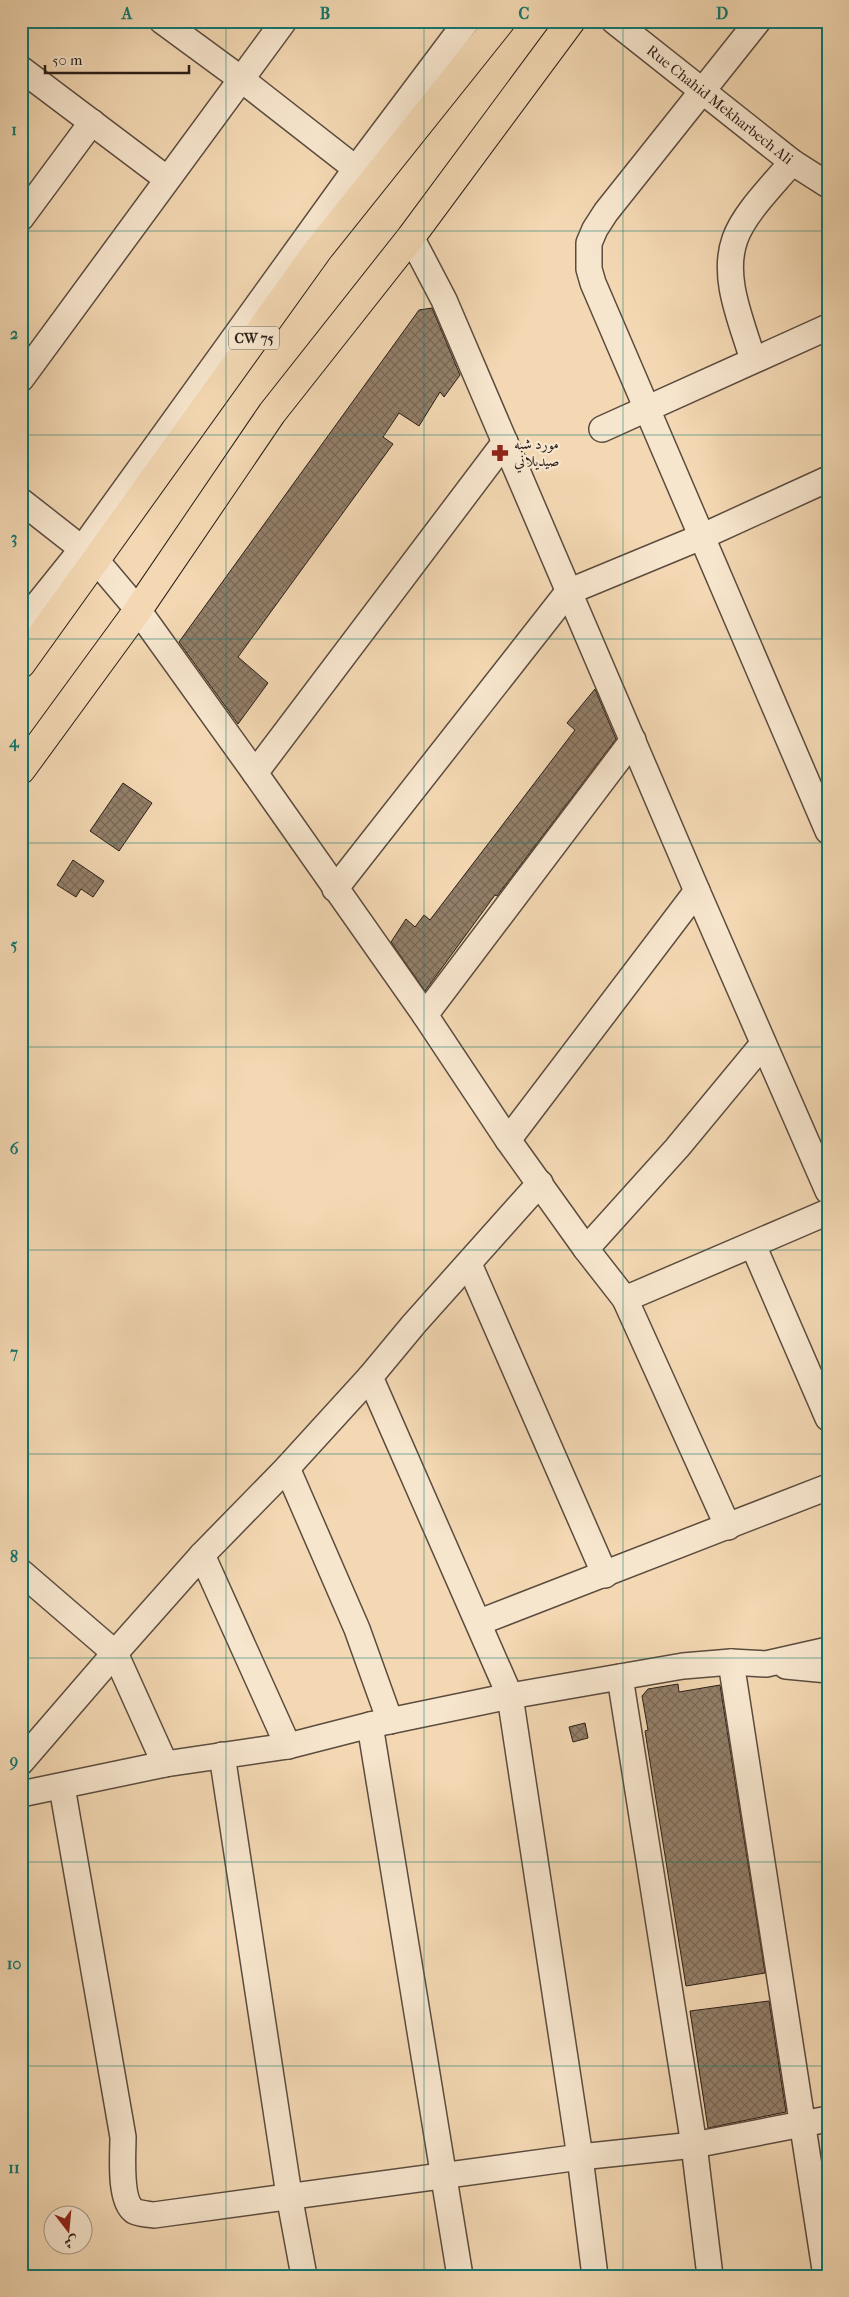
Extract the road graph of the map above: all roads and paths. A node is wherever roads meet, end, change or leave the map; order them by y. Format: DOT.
graph roads {
  1 [pos="162,21"];
  2 [pos="284,21"];
  3 [pos="466,21"];
  4 [pos="501,21"];
  5 [pos="571,21"];
  6 [pos="614,21"];
  7 [pos="758,21"];
  8 [pos="21,69"];
  9 [pos="241,79"];
  10 [pos="704,91"];
  11 [pos="92,122"];
  12 [pos="792,162"];
  13 [pos="363,175"];
  14 [pos="167,178"];
  15 [pos="828,186"];
  16 [pos="21,218"];
  17 [pos="411,238"];
  18 [pos="828,327"];
  19 [pos="753,360"];
  20 [pos="21,379"];
  21 [pos="645,410"];
  22 [pos="602,429"];
  23 [pos="505,442"];
  24 [pos="828,479"];
  25 [pos="21,501"];
  26 [pos="702,537"];
  27 [pos="89,554"];
  28 [pos="568,592"];
  29 [pos="138,610"];
  30 [pos="21,624"];
  31 [pos="21,664"];
  32 [pos="633,740"];
  33 [pos="21,770"];
  34 [pos="255,772"];
  35 [pos="828,830"];
  36 [pos="335,888"];
  37 [pos="697,891"];
  38 [pos="425,1015"];
  39 [pos="763,1044"];
  40 [pos="508,1140"];
  41 [pos="540,1183"];
  42 [pos="828,1191"];
  43 [pos="828,1212"];
  44 [pos="753,1245"];
  45 [pos="586,1249"];
  46 [pos="469,1264"];
  47 [pos="626,1299"];
  48 [pos="370,1377"];
  49 [pos="828,1418"];
  50 [pos="287,1468"];
  51 [pos="828,1487"];
  52 [pos="728,1527"];
  53 [pos="202,1555"];
  54 [pos="21,1572"];
  55 [pos="605,1575"];
  56 [pos="480,1622"];
  57 [pos="828,1650"];
  58 [pos="114,1653"];
  59 [pos="731,1662"];
  60 [pos="766,1664"];
  61 [pos="828,1670"];
  62 [pos="620,1677"];
  63 [pos="510,1696"];
  64 [pos="380,1723"];
  65 [pos="288,1746"];
  66 [pos="222,1755"];
  67 [pos="21,1762"];
  68 [pos="164,1764"];
  69 [pos="62,1787"];
  70 [pos="21,1794"];
  71 [pos="828,2120"];
  72 [pos="802,2126"];
  73 [pos="694,2145"];
  74 [pos="580,2157"];
  75 [pos="443,2177"];
  76 [pos="289,2195"];
  77 [pos="304,2276"];
  78 [pos="460,2276"];
  79 [pos="596,2276"];
  80 [pos="710,2276"];
  81 [pos="826,2276"];
  1 -- 9 [label="street"];
  2 -- 9 [label="street"];
  3 -- 13 [label="street"];
  4 -- 13 [label="main road, CW 75"];
  5 -- 17 [label="main road"];
  6 -- 10 [label="street, Rue Chahid Mekharbech Ali"];
  7 -- 10 [label="street"];
  8 -- 11 [label="street"];
  9 -- 13 [label="street"];
  9 -- 14 [label="street"];
  10 -- 12 [label="street, Rue Chahid Mekharbech Ali"];
  10 -- 21 [label="street"];
  11 -- 14 [label="street"];
  11 -- 16 [label="street"];
  12 -- 15 [label="street, Rue Chahid Mekharbech Ali"];
  12 -- 19 [label="street"];
  13 -- 27 [label="main road, CW 75"];
  14 -- 20 [label="street"];
  17 -- 23 [label="street"];
  17 -- 29 [label="main road"];
  18 -- 19 [label="street"];
  19 -- 21 [label="street"];
  21 -- 22 [label="street"];
  21 -- 26 [label="street"];
  23 -- 28 [label="street"];
  23 -- 34 [label="street"];
  24 -- 26 [label="street"];
  25 -- 27 [label="street"];
  26 -- 28 [label="street"];
  26 -- 35 [label="street"];
  27 -- 29 [label="street"];
  27 -- 30 [label="street"];
  27 -- 31 [label="main road, CW 75"];
  28 -- 32 [label="street"];
  28 -- 36 [label="street"];
  29 -- 33 [label="main road"];
  29 -- 34 [label="street"];
  32 -- 37 [label="street"];
  32 -- 38 [label="street"];
  34 -- 36 [label="street"];
  36 -- 38 [label="street"];
  37 -- 39 [label="street"];
  37 -- 40 [label="street"];
  38 -- 40 [label="street"];
  39 -- 42 [label="street"];
  39 -- 45 [label="street"];
  40 -- 41 [label="street"];
  41 -- 45 [label="street"];
  41 -- 46 [label="street"];
  43 -- 44 [label="street"];
  44 -- 47 [label="street"];
  44 -- 49 [label="street"];
  45 -- 47 [label="street"];
  46 -- 48 [label="street"];
  46 -- 55 [label="street"];
  47 -- 52 [label="street"];
  48 -- 50 [label="street"];
  48 -- 56 [label="street"];
  50 -- 53 [label="street"];
  50 -- 64 [label="street"];
  51 -- 52 [label="street"];
  52 -- 55 [label="street"];
  53 -- 58 [label="street"];
  53 -- 65 [label="street"];
  54 -- 58 [label="street"];
  55 -- 56 [label="street"];
  56 -- 63 [label="street"];
  57 -- 60 [label="street"];
  58 -- 67 [label="street"];
  58 -- 68 [label="street"];
  59 -- 60 [label="street"];
  59 -- 62 [label="street"];
  59 -- 72 [label="street"];
  60 -- 61 [label="street"];
  62 -- 63 [label="street"];
  62 -- 73 [label="street"];
  63 -- 64 [label="street"];
  63 -- 74 [label="street"];
  64 -- 65 [label="street"];
  64 -- 75 [label="street"];
  65 -- 66 [label="street"];
  66 -- 68 [label="street"];
  66 -- 76 [label="street"];
  68 -- 69 [label="street"];
  69 -- 70 [label="street"];
  69 -- 76 [label="street"];
  71 -- 72 [label="street"];
  72 -- 73 [label="street"];
  72 -- 81 [label="street"];
  73 -- 74 [label="street"];
  73 -- 80 [label="street"];
  74 -- 75 [label="street"];
  74 -- 79 [label="street"];
  75 -- 76 [label="street"];
  75 -- 78 [label="street"];
  76 -- 77 [label="street"];
}
